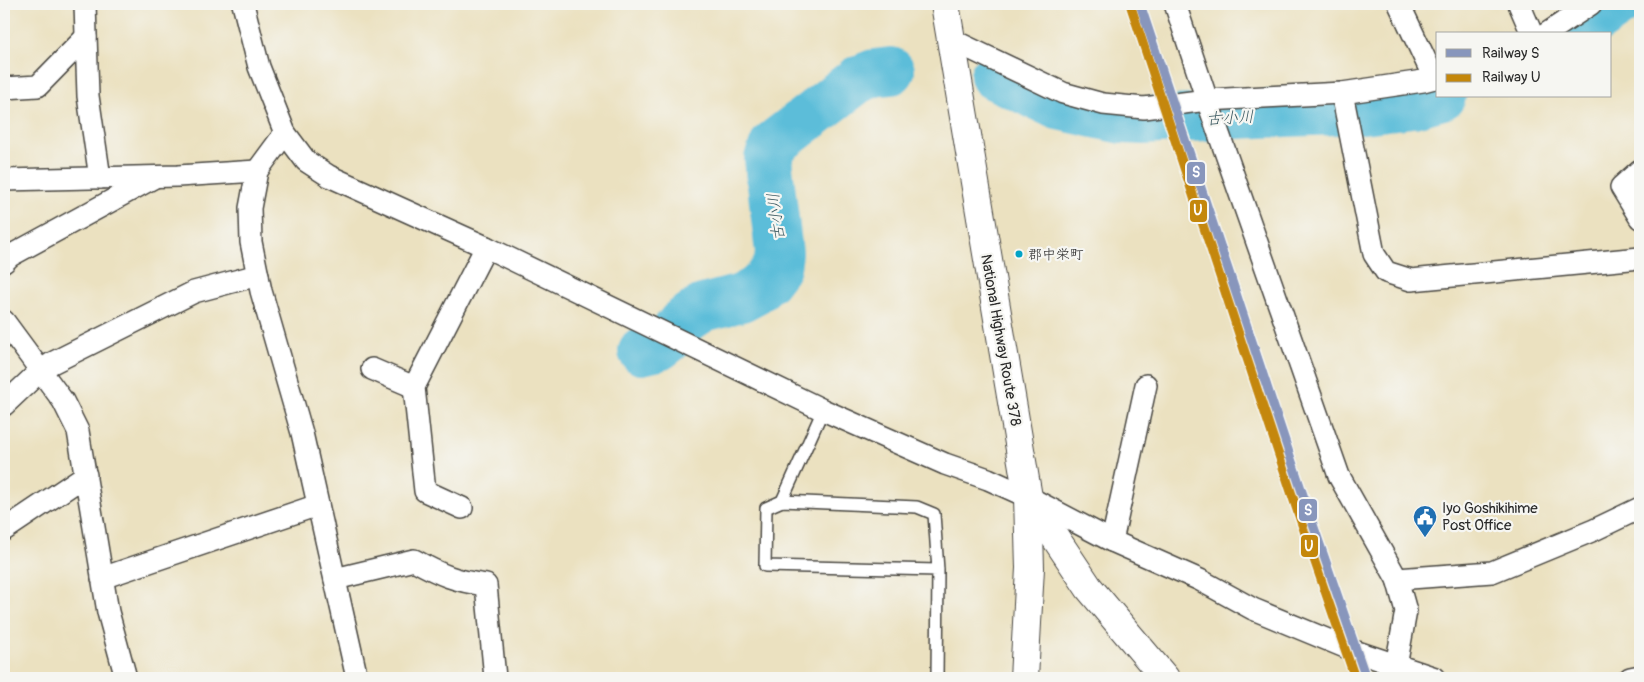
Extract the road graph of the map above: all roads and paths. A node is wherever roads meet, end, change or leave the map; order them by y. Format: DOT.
graph roads {
  1 [pos="85,4"];
  2 [pos="243,4"];
  3 [pos="945,4"];
  4 [pos="1175,4"];
  5 [pos="1399,4"];
  6 [pos="1519,4"];
  7 [pos="1591,4"];
  8 [pos="1531,32"];
  9 [pos="1549,32"];
  10 [pos="86,36"];
  11 [pos="950,39"];
  12 [pos="1436,78"];
  13 [pos="4,88"];
  14 [pos="1342,93"];
  15 [pos="1207,100"];
  16 [pos="286,133"];
  17 [pos="256,170"];
  18 [pos="1640,170"];
  19 [pos="156,176"];
  20 [pos="100,178"];
  21 [pos="4,180"];
  22 [pos="1640,218"];
  23 [pos="486,247"];
  24 [pos="1640,258"];
  25 [pos="4,262"];
  26 [pos="258,275"];
  27 [pos="4,321"];
  28 [pos="372,369"];
  29 [pos="40,371"];
  30 [pos="1146,385"];
  31 [pos="414,387"];
  32 [pos="4,405"];
  33 [pos="823,410"];
  34 [pos="86,476"];
  35 [pos="1028,497"];
  36 [pos="782,501"];
  37 [pos="318,504"];
  38 [pos="462,508"];
  39 [pos="1640,508"];
  40 [pos="4,530"];
  41 [pos="1112,541"];
  42 [pos="938,570"];
  43 [pos="102,578"];
  44 [pos="335,579"];
  45 [pos="1397,579"];
  46 [pos="1396,666"];
  47 [pos="1640,676"];
  48 [pos="126,678"];
  49 [pos="357,678"];
  50 [pos="495,678"];
  51 [pos="937,678"];
  52 [pos="1024,678"];
  53 [pos="1165,678"];
  54 [pos="1435,678"];
  55 [pos="1630,678"];
  1 -- 10 [label="street"];
  2 -- 16 [label="street"];
  3 -- 11 [label="main road, National Highway Route 378"];
  4 -- 15 [label="street"];
  5 -- 12 [label="street"];
  6 -- 8 [label="street"];
  7 -- 9 [label="street"];
  10 -- 13 [label="street"];
  10 -- 20 [label="street"];
  11 -- 15 [label="street"];
  11 -- 35 [label="main road, National Highway Route 378"];
  12 -- 14 [label="street"];
  14 -- 15 [label="street"];
  14 -- 24 [label="street"];
  15 -- 45 [label="street"];
  16 -- 17 [label="street"];
  16 -- 23 [label="street"];
  17 -- 19 [label="street"];
  17 -- 26 [label="street"];
  18 -- 22 [label="street"];
  19 -- 20 [label="street"];
  19 -- 25 [label="street"];
  20 -- 21 [label="street"];
  23 -- 31 [label="street"];
  23 -- 33 [label="street"];
  26 -- 29 [label="street"];
  26 -- 37 [label="street"];
  27 -- 29 [label="street"];
  28 -- 31 [label="street"];
  29 -- 32 [label="street"];
  29 -- 34 [label="street"];
  30 -- 41 [label="street"];
  31 -- 38 [label="street"];
  33 -- 35 [label="street"];
  33 -- 36 [label="lane"];
  34 -- 40 [label="street"];
  34 -- 43 [label="street"];
  35 -- 41 [label="street"];
  35 -- 52 [label="main road, National Highway Route 378"];
  35 -- 53 [label="main road"];
  36 -- 42 [label="lane"];
  36 -- 42 [label="lane"];
  37 -- 43 [label="street"];
  37 -- 44 [label="street"];
  39 -- 45 [label="street"];
  41 -- 46 [label="street"];
  42 -- 51 [label="lane"];
  43 -- 48 [label="street"];
  44 -- 49 [label="street"];
  44 -- 50 [label="street"];
  45 -- 46 [label="street"];
  46 -- 54 [label="street"];
  47 -- 55 [label="street"];
}
